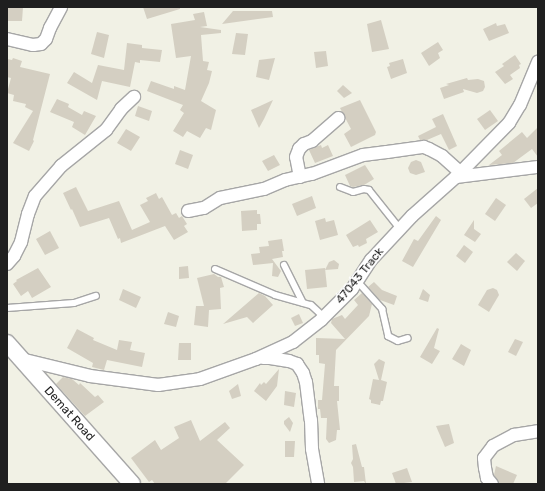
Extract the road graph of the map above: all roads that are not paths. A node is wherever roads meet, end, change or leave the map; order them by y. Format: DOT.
graph roads {
  1 [pos="61,7"];
  2 [pos="7,39"];
  3 [pos="538,62"];
  4 [pos="134,97"];
  5 [pos="338,118"];
  6 [pos="538,167"];
  7 [pos="458,174"];
  8 [pos="300,177"];
  9 [pos="340,187"];
  10 [pos="188,212"];
  11 [pos="400,229"];
  12 [pos="7,264"];
  13 [pos="284,265"];
  14 [pos="215,269"];
  15 [pos="357,281"];
  16 [pos="96,296"];
  17 [pos="302,303"];
  18 [pos="7,308"];
  19 [pos="324,317"];
  20 [pos="408,338"];
  21 [pos="7,343"];
  22 [pos="21,358"];
  23 [pos="256,359"];
  24 [pos="538,431"];
  25 [pos="132,484"];
  26 [pos="318,484"];
  27 [pos="492,484"];
  1 -- 2 [label="street"];
  3 -- 7 [label="street, 47043 Track"];
  4 -- 12 [label="street"];
  5 -- 8 [label="street"];
  6 -- 7 [label="street"];
  7 -- 8 [label="street"];
  7 -- 11 [label="street, 47043 Track"];
  8 -- 10 [label="street"];
  9 -- 11 [label="lane"];
  11 -- 15 [label="street, 47043 Track"];
  13 -- 17 [label="lane"];
  14 -- 17 [label="lane"];
  15 -- 19 [label="street, 47043 Track"];
  15 -- 20 [label="lane"];
  16 -- 18 [label="lane"];
  17 -- 19 [label="lane"];
  19 -- 23 [label="street, 47043 Track"];
  21 -- 22 [label="street, Demat Road"];
  22 -- 23 [label="street, 47043 Track"];
  22 -- 25 [label="street, Demat Road"];
  23 -- 26 [label="street"];
  24 -- 27 [label="street"];
}
